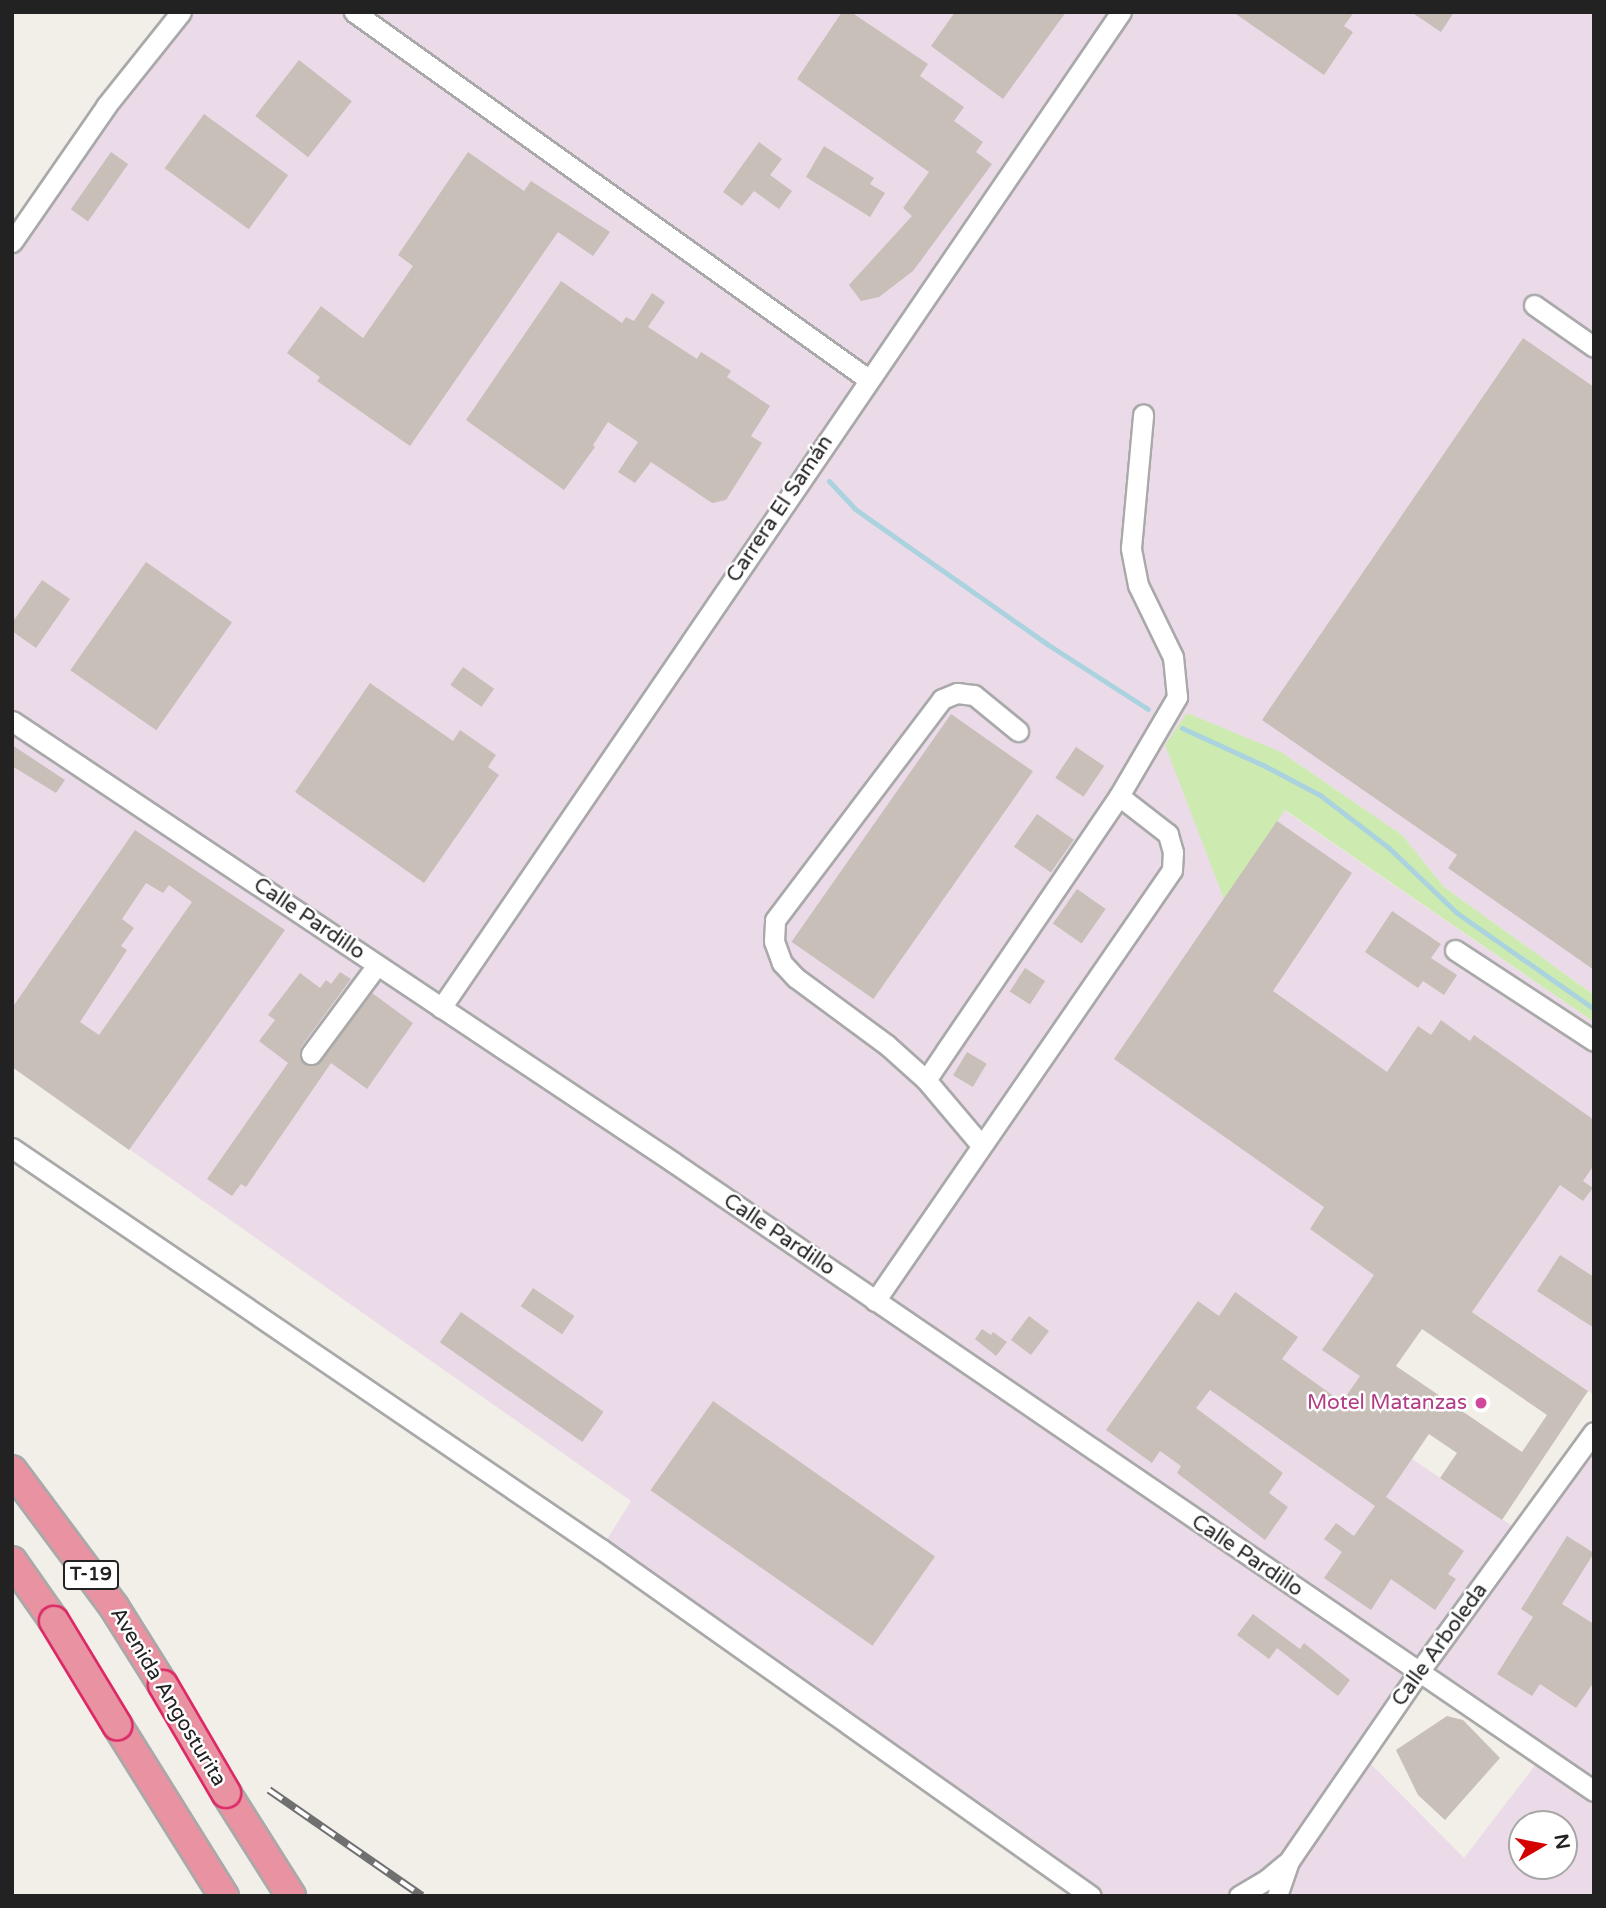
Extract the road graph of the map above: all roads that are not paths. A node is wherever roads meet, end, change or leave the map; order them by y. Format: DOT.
graph roads {
  1 [pos="181,12"];
  2 [pos="354,12"];
  3 [pos="1121,12"];
  4 [pos="12,242"];
  5 [pos="1534,305"];
  6 [pos="1594,347"];
  7 [pos="868,379"];
  8 [pos="1143,415"];
  9 [pos="12,720"];
  10 [pos="1018,731"];
  11 [pos="1119,796"];
  12 [pos="1455,950"];
  13 [pos="377,965"];
  14 [pos="441,1007"];
  15 [pos="1594,1041"];
  16 [pos="311,1054"];
  17 [pos="926,1080"];
  18 [pos="981,1145"];
  19 [pos="12,1148"];
  20 [pos="875,1301"];
  21 [pos="1594,1432"];
  22 [pos="12,1471"];
  23 [pos="12,1561"];
  24 [pos="1418,1673"];
  25 [pos="1594,1791"];
  26 [pos="1289,1861"];
  27 [pos="224,1896"];
  28 [pos="291,1896"];
  29 [pos="1091,1896"];
  30 [pos="1239,1896"];
  31 [pos="1277,1896"];
  1 -- 4 [label="street"];
  2 -- 7 [label="street"];
  3 -- 7 [label="street, Carrera El Samán"];
  5 -- 6 [label="street"];
  7 -- 14 [label="street, Carrera El Samán"];
  8 -- 11 [label="street"];
  9 -- 13 [label="street, Calle Pardillo"];
  10 -- 17 [label="street"];
  11 -- 17 [label="street"];
  11 -- 18 [label="street"];
  12 -- 15 [label="street"];
  13 -- 14 [label="street, Calle Pardillo"];
  13 -- 16 [label="street"];
  14 -- 20 [label="street, Calle Pardillo"];
  17 -- 18 [label="street"];
  18 -- 20 [label="street"];
  19 -- 29 [label="street"];
  20 -- 24 [label="street, Calle Pardillo"];
  21 -- 24 [label="street, Calle Arboleda"];
  22 -- 28 [label="highway, Avenida Angosturita / T-19, bridge"];
  23 -- 27 [label="highway, bridge"];
  24 -- 25 [label="street, Calle Pardillo"];
  24 -- 26 [label="street, Calle Arboleda"];
  26 -- 30 [label="street"];
  26 -- 31 [label="street"];
}
